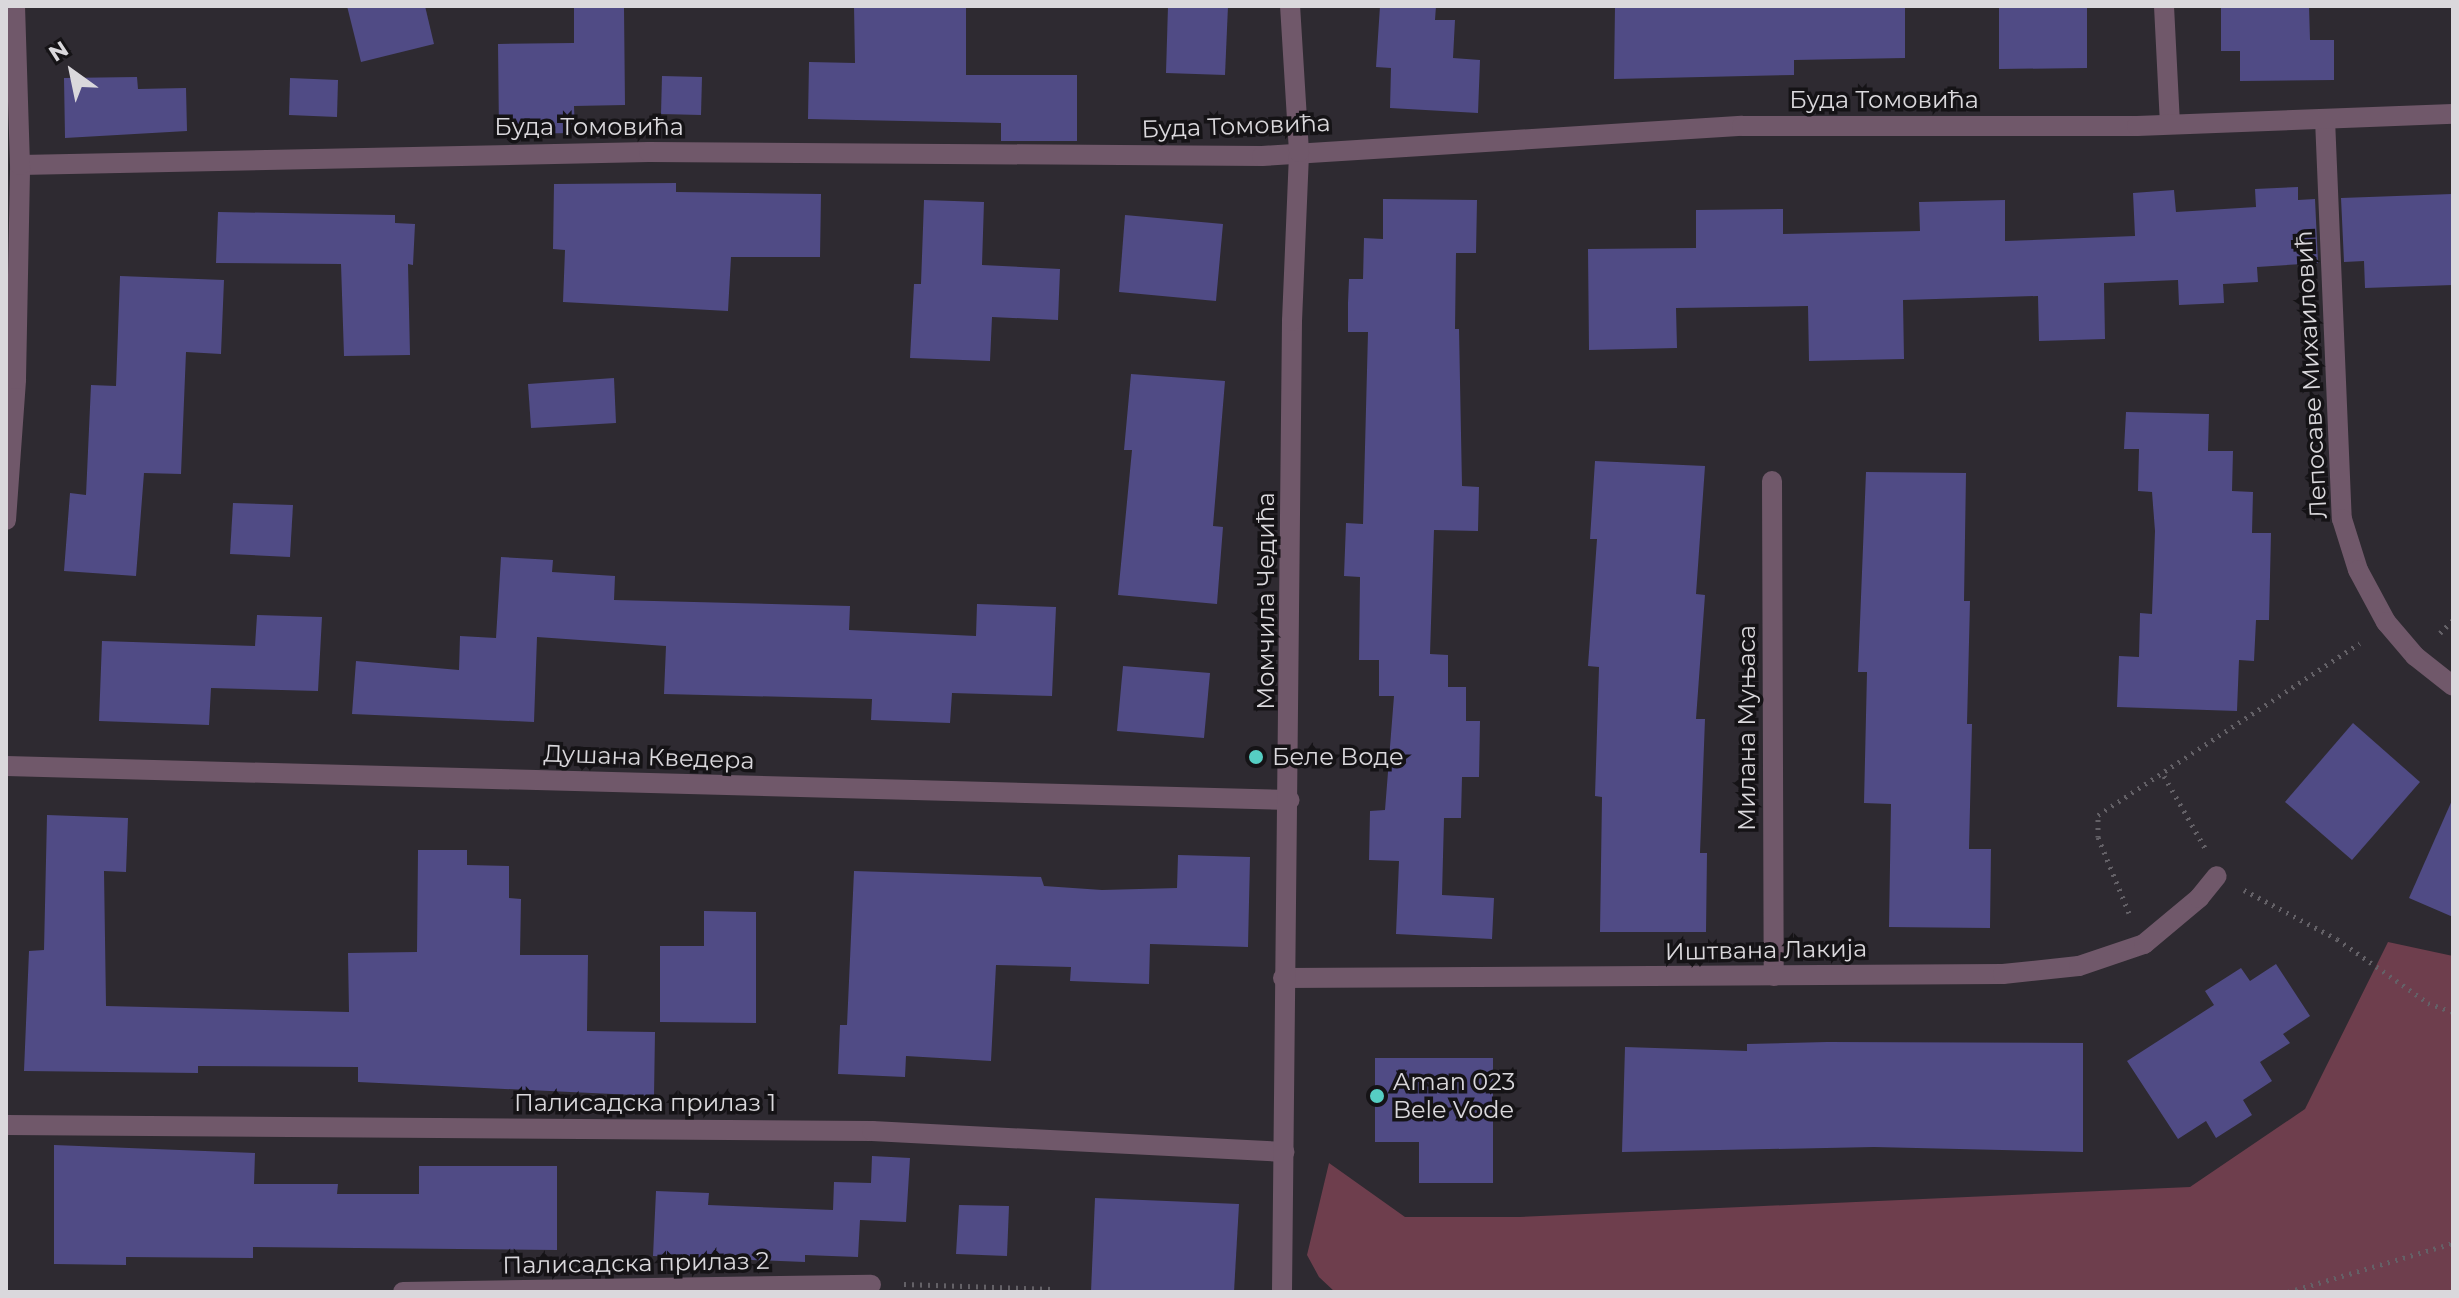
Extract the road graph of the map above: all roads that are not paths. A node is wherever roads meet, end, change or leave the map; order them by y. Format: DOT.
graph roads {
  1 [pos="15,6"];
  2 [pos="30,6"];
  3 [pos="1290,6"];
  4 [pos="2164,6"];
  5 [pos="17,51"];
  6 [pos="2453,114"];
  7 [pos="2325,119"];
  8 [pos="2170,123"];
  9 [pos="1299,152"];
  10 [pos="20,165"];
  11 [pos="1772,481"];
  12 [pos="6,520"];
  13 [pos="2453,686"];
  14 [pos="6,766"];
  15 [pos="1290,800"];
  16 [pos="2217,876"];
  17 [pos="1774,976"];
  18 [pos="1283,978"];
  19 [pos="6,1125"];
  20 [pos="1284,1152"];
  21 [pos="871,1285"];
  22 [pos="403,1292"];
  23 [pos="1282,1292"];
  1 -- 5 [label="street"];
  2 -- 5 [label="street"];
  3 -- 9 [label="street, Момчила Чедића"];
  4 -- 8 [label="street"];
  5 -- 10 [label="street"];
  6 -- 7 [label="street, Буда Томовића"];
  7 -- 8 [label="street, Буда Томовића"];
  7 -- 13 [label="street, Лепосаве Михаиловић"];
  8 -- 9 [label="street, Буда Томовића"];
  9 -- 10 [label="street, Буда Томовића"];
  9 -- 15 [label="street, Момчила Чедића"];
  10 -- 12 [label="street"];
  11 -- 17 [label="street, Милана Муњаса"];
  14 -- 15 [label="street, Душана Кведера"];
  15 -- 18 [label="street, Момчила Чедића"];
  16 -- 17 [label="street, Иштвана Лакија"];
  17 -- 18 [label="street, Иштвана Лакија"];
  18 -- 20 [label="street, Момчила Чедића"];
  19 -- 20 [label="street, Палисадска прилаз 1"];
  20 -- 23 [label="street, Момчила Чедића"];
  21 -- 22 [label="street, Палисадска прилаз 2"];
}
